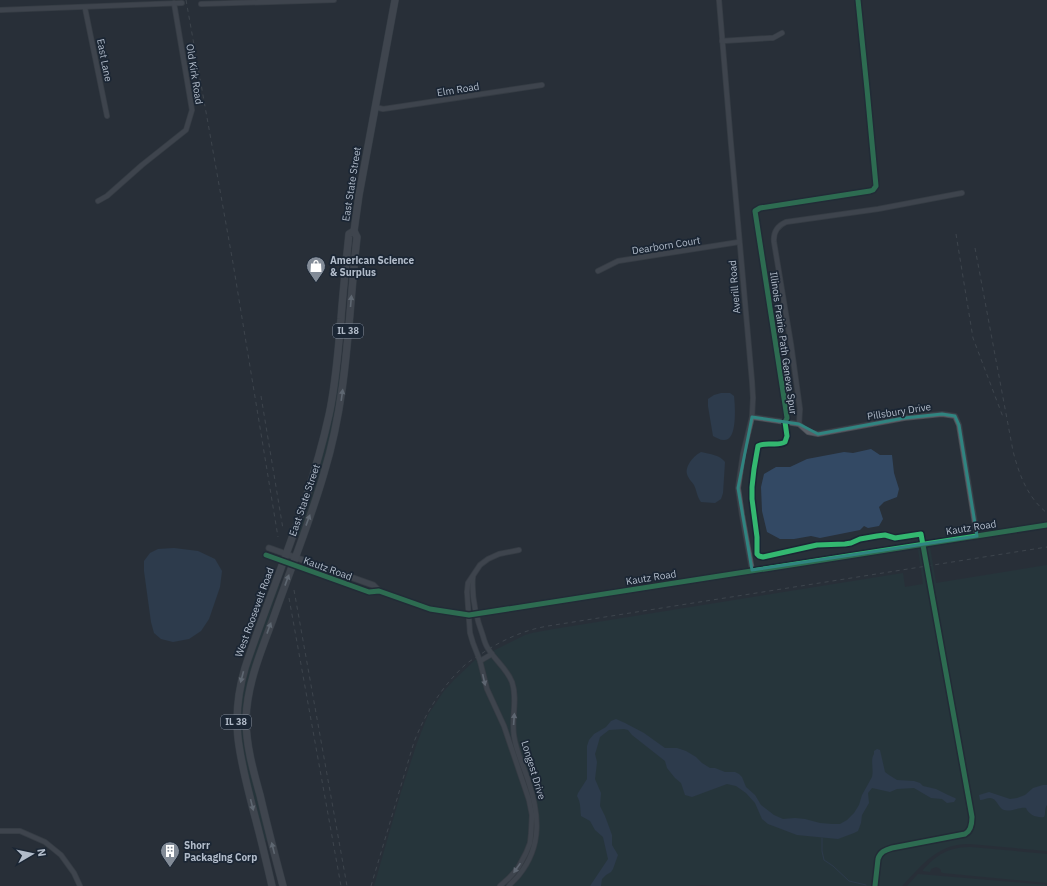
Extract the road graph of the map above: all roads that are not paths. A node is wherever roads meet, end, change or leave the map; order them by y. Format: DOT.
graph roads {
  1 [pos="334,0"];
  2 [pos="395,0"];
  3 [pos="719,0"];
  4 [pos="256,1"];
  5 [pos="182,3"];
  6 [pos="174,4"];
  7 [pos="202,4"];
  8 [pos="85,8"];
  9 [pos="0,10"];
  10 [pos="782,33"];
  11 [pos="722,41"];
  12 [pos="542,85"];
  13 [pos="375,107"];
  14 [pos="107,116"];
  15 [pos="962,193"];
  16 [pos="98,201"];
  17 [pos="354,230"];
  18 [pos="739,242"];
  19 [pos="598,271"];
  20 [pos="752,417"];
  21 [pos="799,424"];
  22 [pos="1047,525"];
  23 [pos="977,536"];
  24 [pos="268,548"];
  25 [pos="519,550"];
  26 [pos="266,555"];
  27 [pos="284,558"];
  28 [pos="294,561"];
  29 [pos="752,570"];
  30 [pos="473,574"];
  31 [pos="476,614"];
  32 [pos="469,615"];
  33 [pos="492,654"];
  34 [pos="480,661"];
  35 [pos="0,831"];
  36 [pos="80,886"];
  37 [pos="272,886"];
  38 [pos="283,886"];
  39 [pos="500,886"];
  40 [pos="509,886"];
  1 -- 4 [label="street"];
  2 -- 13 [label="main road, East State Street / IL 38"];
  3 -- 11 [label="street, Averill Road"];
  4 -- 7 [label="street"];
  5 -- 6 [label="street"];
  6 -- 8 [label="street"];
  6 -- 16 [label="street, Old Kirk Road"];
  8 -- 9 [label="street"];
  8 -- 14 [label="street, East Lane"];
  10 -- 11 [label="street"];
  11 -- 18 [label="street, Averill Road"];
  12 -- 13 [label="street, Elm Road"];
  13 -- 17 [label="main road, East State Street / IL 38"];
  15 -- 21 [label="street"];
  17 -- 27 [label="main road, West Roosevelt Road / IL 38"];
  28 -- 17 [label="main road, East State Street / IL 38, one-way"];
  18 -- 19 [label="street, Dearborn Court"];
  18 -- 20 [label="street, Averill Road"];
  20 -- 21 [label="street, Pillsbury Drive"];
  20 -- 29 [label="street, Averill Road"];
  21 -- 23 [label="street, Pillsbury Drive"];
  22 -- 23 [label="street, Kautz Road"];
  23 -- 29 [label="street, Kautz Road"];
  24 -- 27 [label="street, Kautz Road"];
  25 -- 30 [label="street"];
  26 -- 27 [label="street, Kautz Road"];
  27 -- 28 [label="street, Kautz Road"];
  27 -- 37 [label="main road, West Roosevelt Road / IL 38, one-way"];
  28 -- 32 [label="street, Kautz Road"];
  38 -- 28 [label="main road, West Roosevelt Road / IL 38, one-way"];
  29 -- 31 [label="street, Kautz Road"];
  30 -- 31 [label="street, Longest Drive"];
  30 -- 32 [label="street, Longest Drive"];
  31 -- 32 [label="street, Kautz Road"];
  31 -- 33 [label="street, Longest Drive"];
  32 -- 34 [label="street, Longest Drive"];
  33 -- 34 [label="street"];
  40 -- 33 [label="street, Longest Drive, one-way"];
  34 -- 39 [label="street, Longest Drive, one-way"];
  35 -- 36 [label="street"];
}
